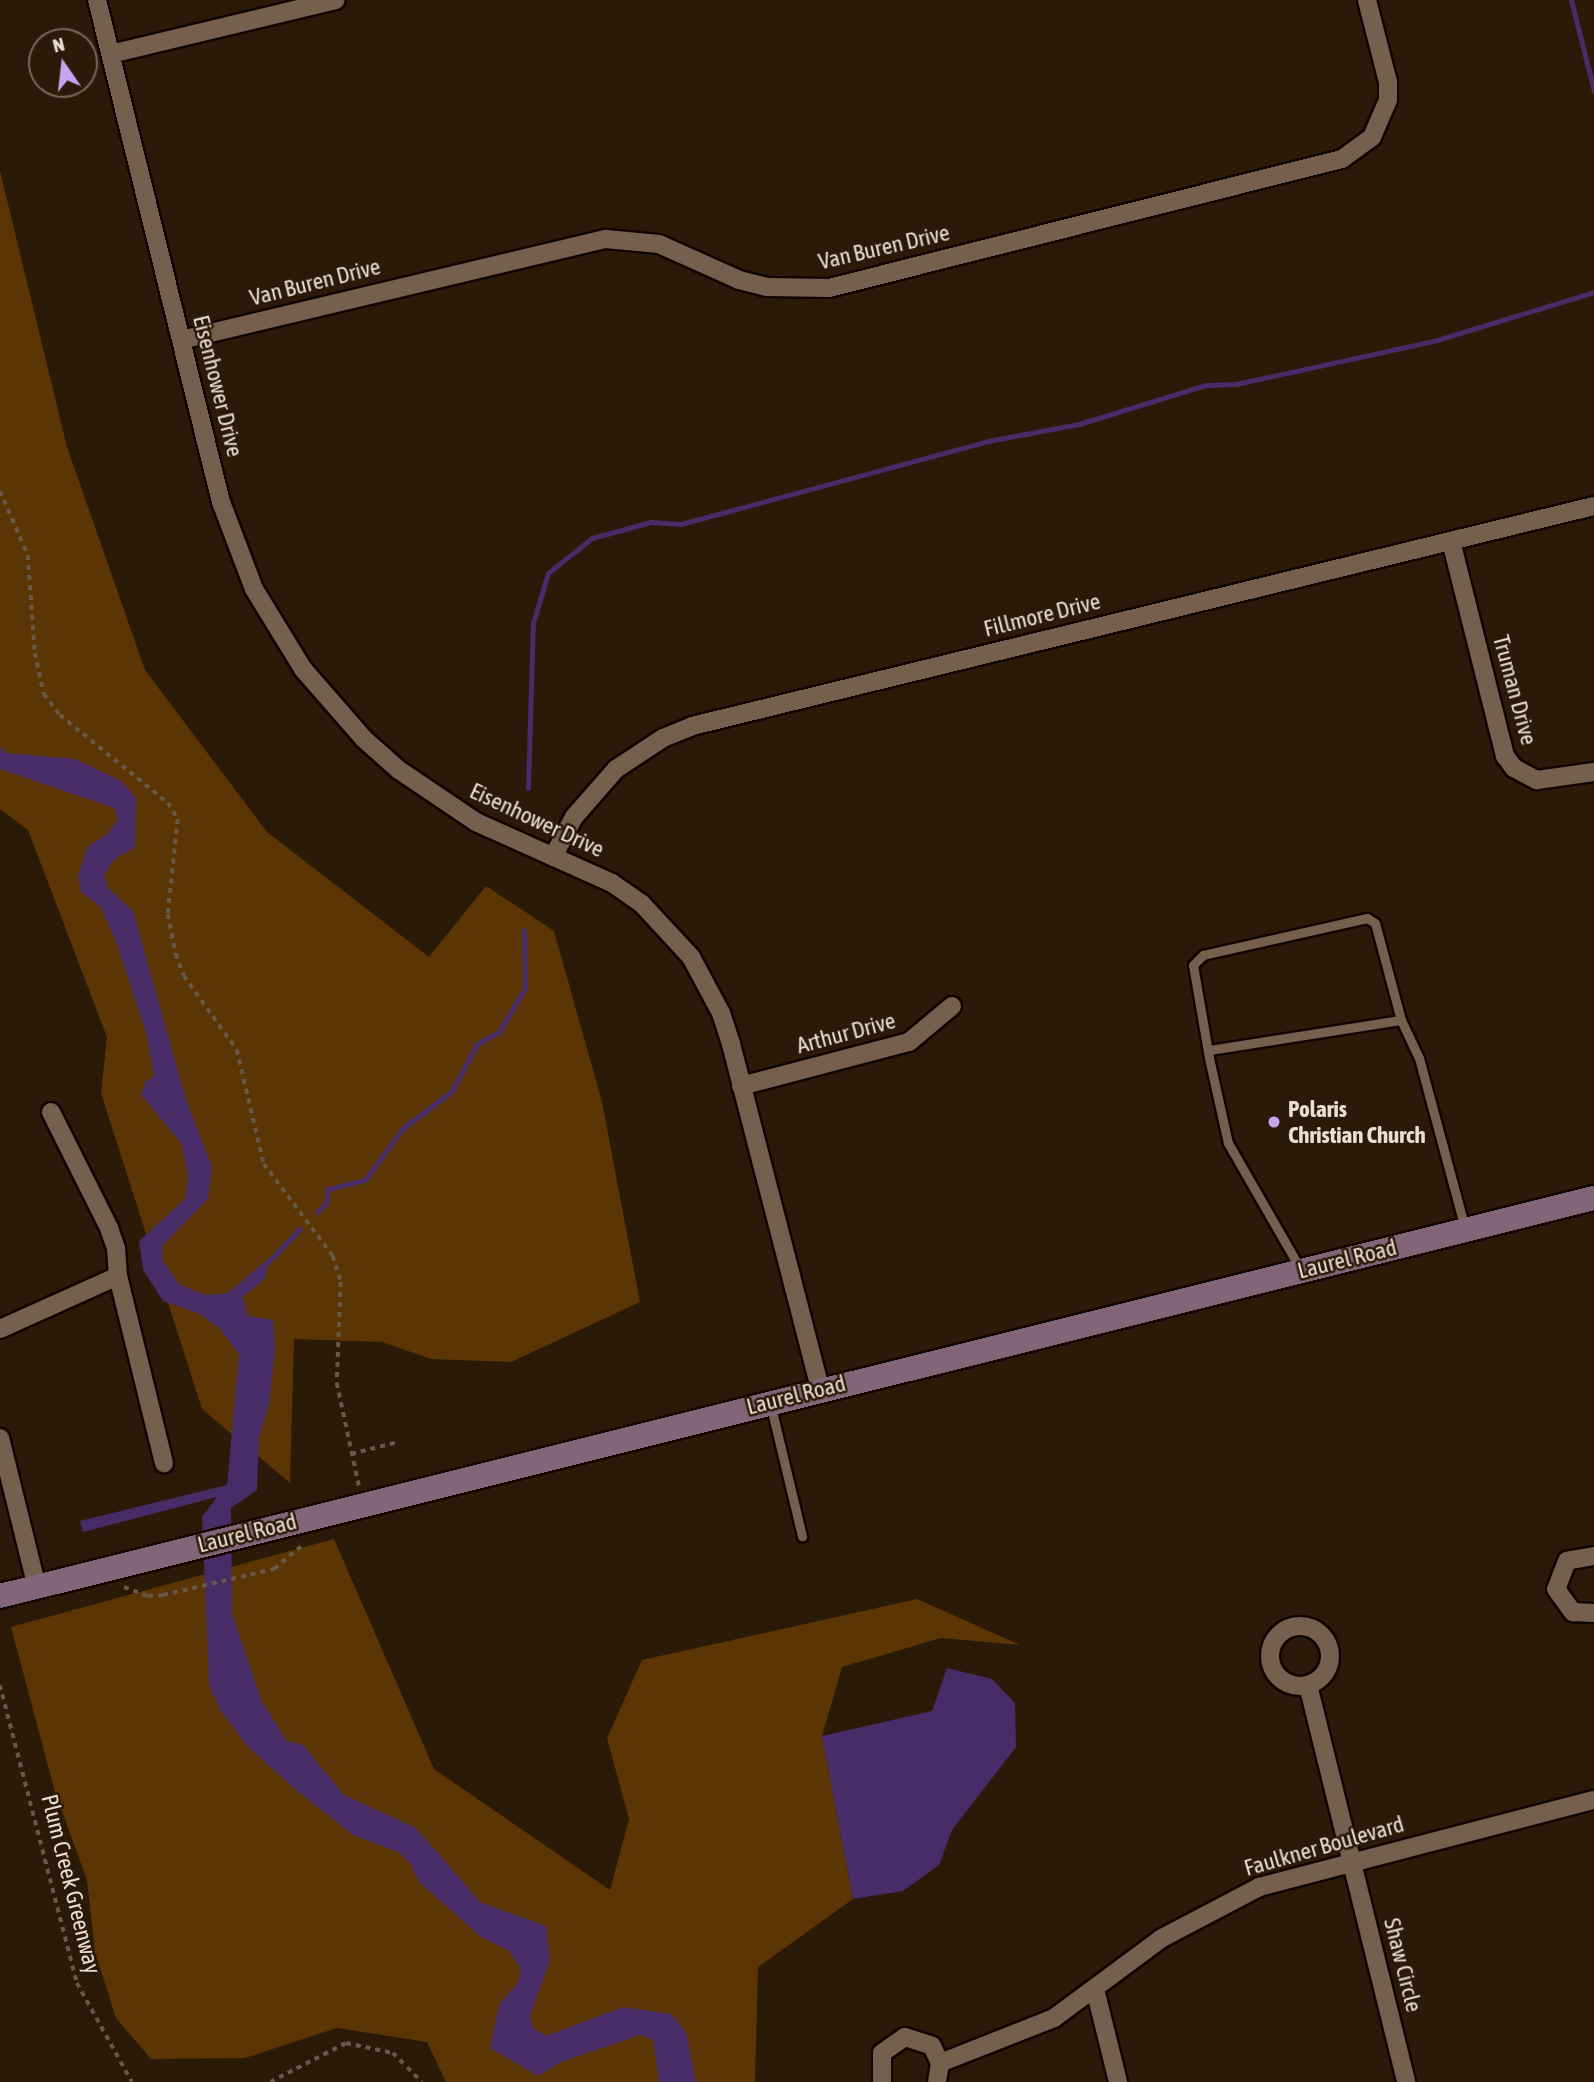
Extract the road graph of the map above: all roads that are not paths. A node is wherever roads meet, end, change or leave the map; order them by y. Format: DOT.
graph roads {
  1 [pos="97,0"];
  2 [pos="336,0"];
  3 [pos="1367,0"];
  4 [pos="111,54"];
  5 [pos="181,340"];
  6 [pos="1594,506"];
  7 [pos="1451,541"];
  8 [pos="1594,772"];
  9 [pos="553,857"];
  10 [pos="952,1006"];
  11 [pos="1401,1020"];
  12 [pos="1209,1050"];
  13 [pos="741,1086"];
  14 [pos="51,1112"];
  15 [pos="1594,1198"];
  16 [pos="1465,1230"];
  17 [pos="1301,1270"];
  18 [pos="118,1276"];
  19 [pos="0,1329"];
  20 [pos="820,1389"];
  21 [pos="769,1401"];
  22 [pos="0,1438"];
  23 [pos="164,1463"];
  24 [pos="802,1536"];
  25 [pos="1594,1556"];
  26 [pos="37,1587"];
  27 [pos="0,1596"];
  28 [pos="1594,1614"];
  29 [pos="1308,1685"];
  30 [pos="1594,1800"];
  31 [pos="1352,1860"];
  32 [pos="1095,1989"];
  33 [pos="940,2063"];
  34 [pos="882,2082"];
  35 [pos="937,2082"];
  36 [pos="1118,2082"];
  37 [pos="1406,2082"];
  1 -- 4 [label="street, Eisenhower Drive"];
  2 -- 4 [label="street"];
  3 -- 5 [label="street, Van Buren Drive"];
  4 -- 5 [label="street, Eisenhower Drive"];
  5 -- 9 [label="street, Eisenhower Drive"];
  6 -- 7 [label="street, Fillmore Drive"];
  7 -- 8 [label="street, Truman Drive"];
  7 -- 9 [label="street, Fillmore Drive"];
  9 -- 13 [label="street, Eisenhower Drive"];
  10 -- 13 [label="street, Arthur Drive"];
  11 -- 12 [label="lane"];
  11 -- 12 [label="lane"];
  11 -- 16 [label="lane"];
  12 -- 17 [label="lane"];
  13 -- 20 [label="street, Eisenhower Drive"];
  14 -- 18 [label="street"];
  15 -- 16 [label="street, Laurel Road"];
  16 -- 17 [label="street, Laurel Road"];
  17 -- 20 [label="street, Laurel Road"];
  18 -- 19 [label="street"];
  18 -- 23 [label="street"];
  20 -- 21 [label="street, Laurel Road"];
  21 -- 24 [label="lane"];
  21 -- 26 [label="street, Laurel Road"];
  22 -- 26 [label="street"];
  25 -- 28 [label="street"];
  26 -- 27 [label="street, Laurel Road"];
  29 -- 31 [label="street, Shaw Circle"];
  30 -- 31 [label="street, Faulkner Boulevard"];
  31 -- 32 [label="street, Faulkner Boulevard"];
  31 -- 37 [label="street, Shaw Circle"];
  32 -- 33 [label="street, Faulkner Boulevard"];
  32 -- 36 [label="street"];
  33 -- 34 [label="street"];
  33 -- 35 [label="street"];
}
